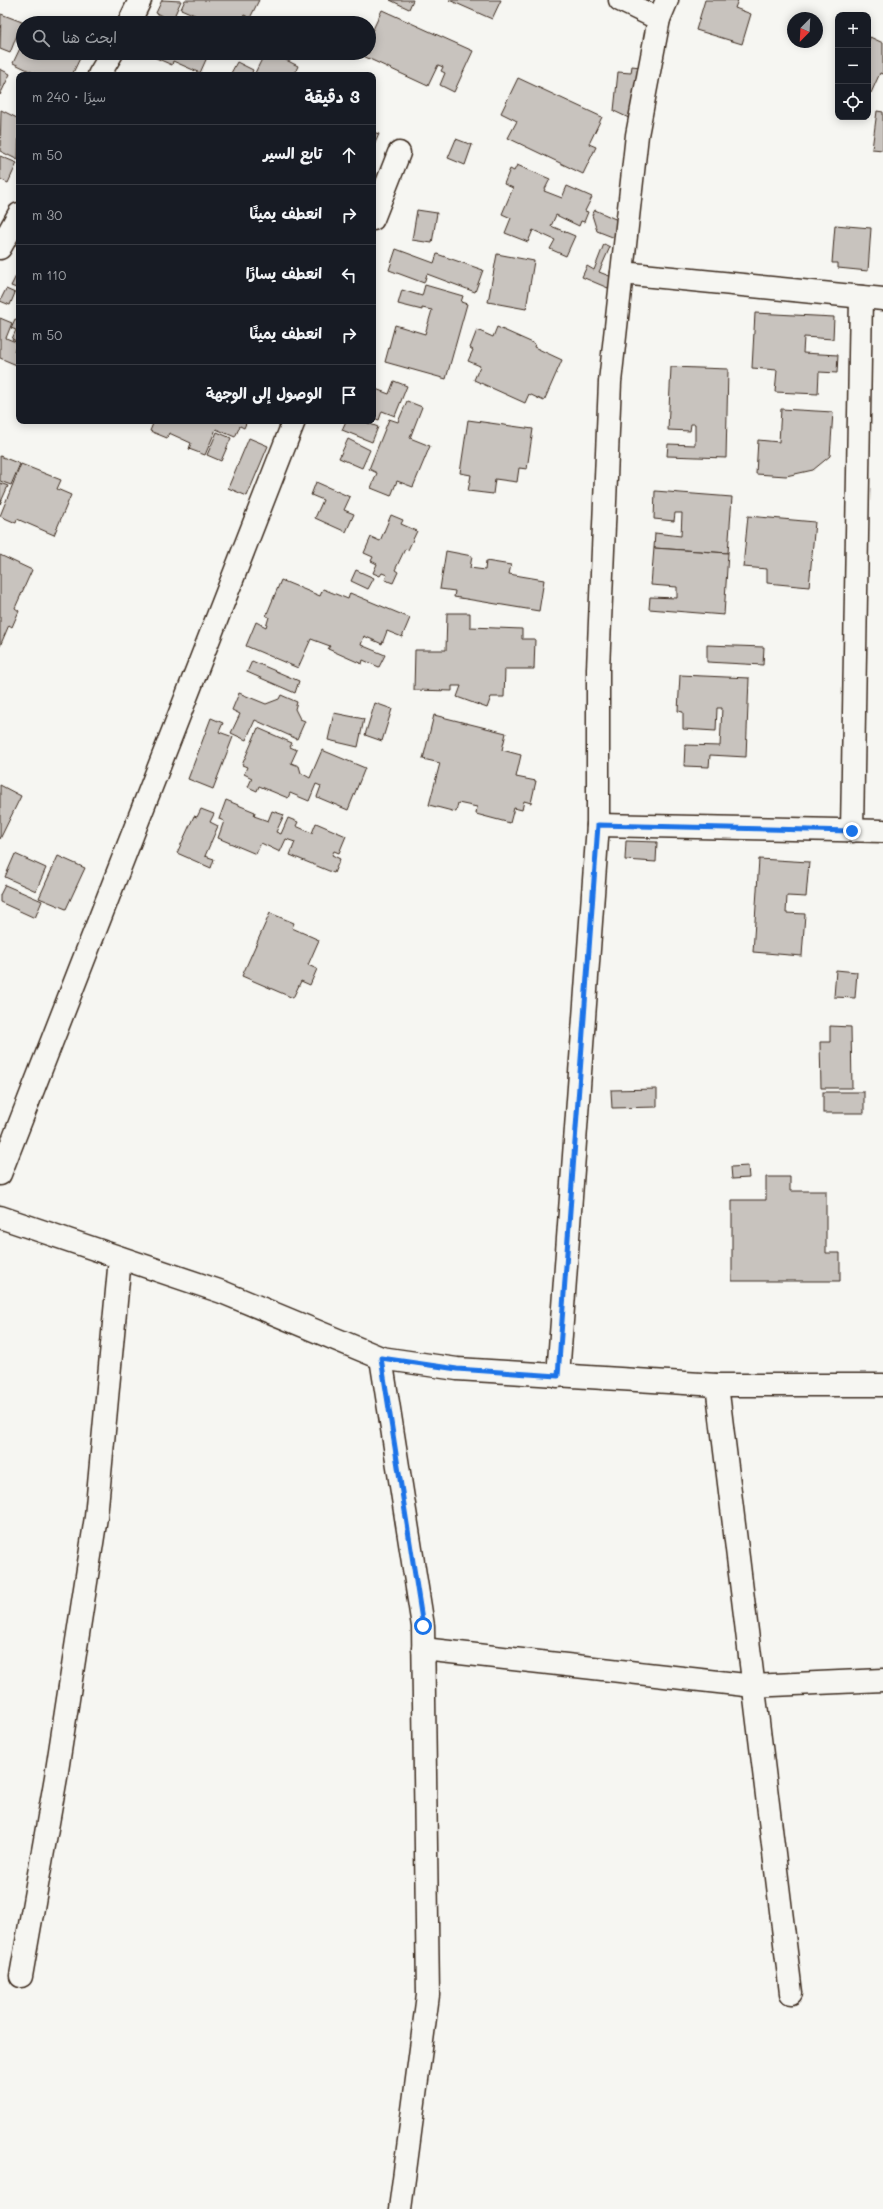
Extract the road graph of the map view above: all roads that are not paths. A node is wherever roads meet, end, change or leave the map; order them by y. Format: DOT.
graph roads {
  1 [pos="140,0"];
  2 [pos="620,0"];
  3 [pos="663,10"];
  4 [pos="132,16"];
  5 [pos="108,60"];
  6 [pos="101,72"];
  7 [pos="399,153"];
  8 [pos="376,211"];
  9 [pos="16,219"];
  10 [pos="0,248"];
  11 [pos="622,273"];
  12 [pos="861,297"];
  13 [pos="883,299"];
  14 [pos="293,424"];
  15 [pos="598,825"];
  16 [pos="852,831"];
  17 [pos="883,831"];
  18 [pos="0,1174"];
  19 [pos="0,1217"];
  20 [pos="120,1258"];
  21 [pos="381,1358"];
  22 [pos="558,1376"];
  23 [pos="883,1385"];
  24 [pos="717,1386"];
  25 [pos="423,1650"];
  26 [pos="883,1680"];
  27 [pos="754,1686"];
  28 [pos="21,1976"];
  29 [pos="791,1993"];
  30 [pos="400,2209"];
  1 -- 4 [label="street"];
  2 -- 3 [label="street"];
  3 -- 11 [label="street"];
  5 -- 6 [label="street"];
  7 -- 8 [label="street"];
  9 -- 10 [label="street"];
  11 -- 12 [label="street"];
  11 -- 15 [label="street"];
  12 -- 13 [label="street"];
  12 -- 16 [label="street"];
  14 -- 18 [label="street"];
  15 -- 16 [label="street"];
  15 -- 22 [label="street"];
  16 -- 17 [label="street"];
  19 -- 20 [label="street"];
  20 -- 21 [label="street"];
  20 -- 28 [label="street"];
  21 -- 22 [label="street"];
  21 -- 25 [label="street"];
  22 -- 24 [label="street"];
  23 -- 24 [label="street"];
  24 -- 27 [label="street"];
  25 -- 27 [label="street"];
  25 -- 30 [label="street"];
  26 -- 27 [label="street"];
  27 -- 29 [label="street"];
}
